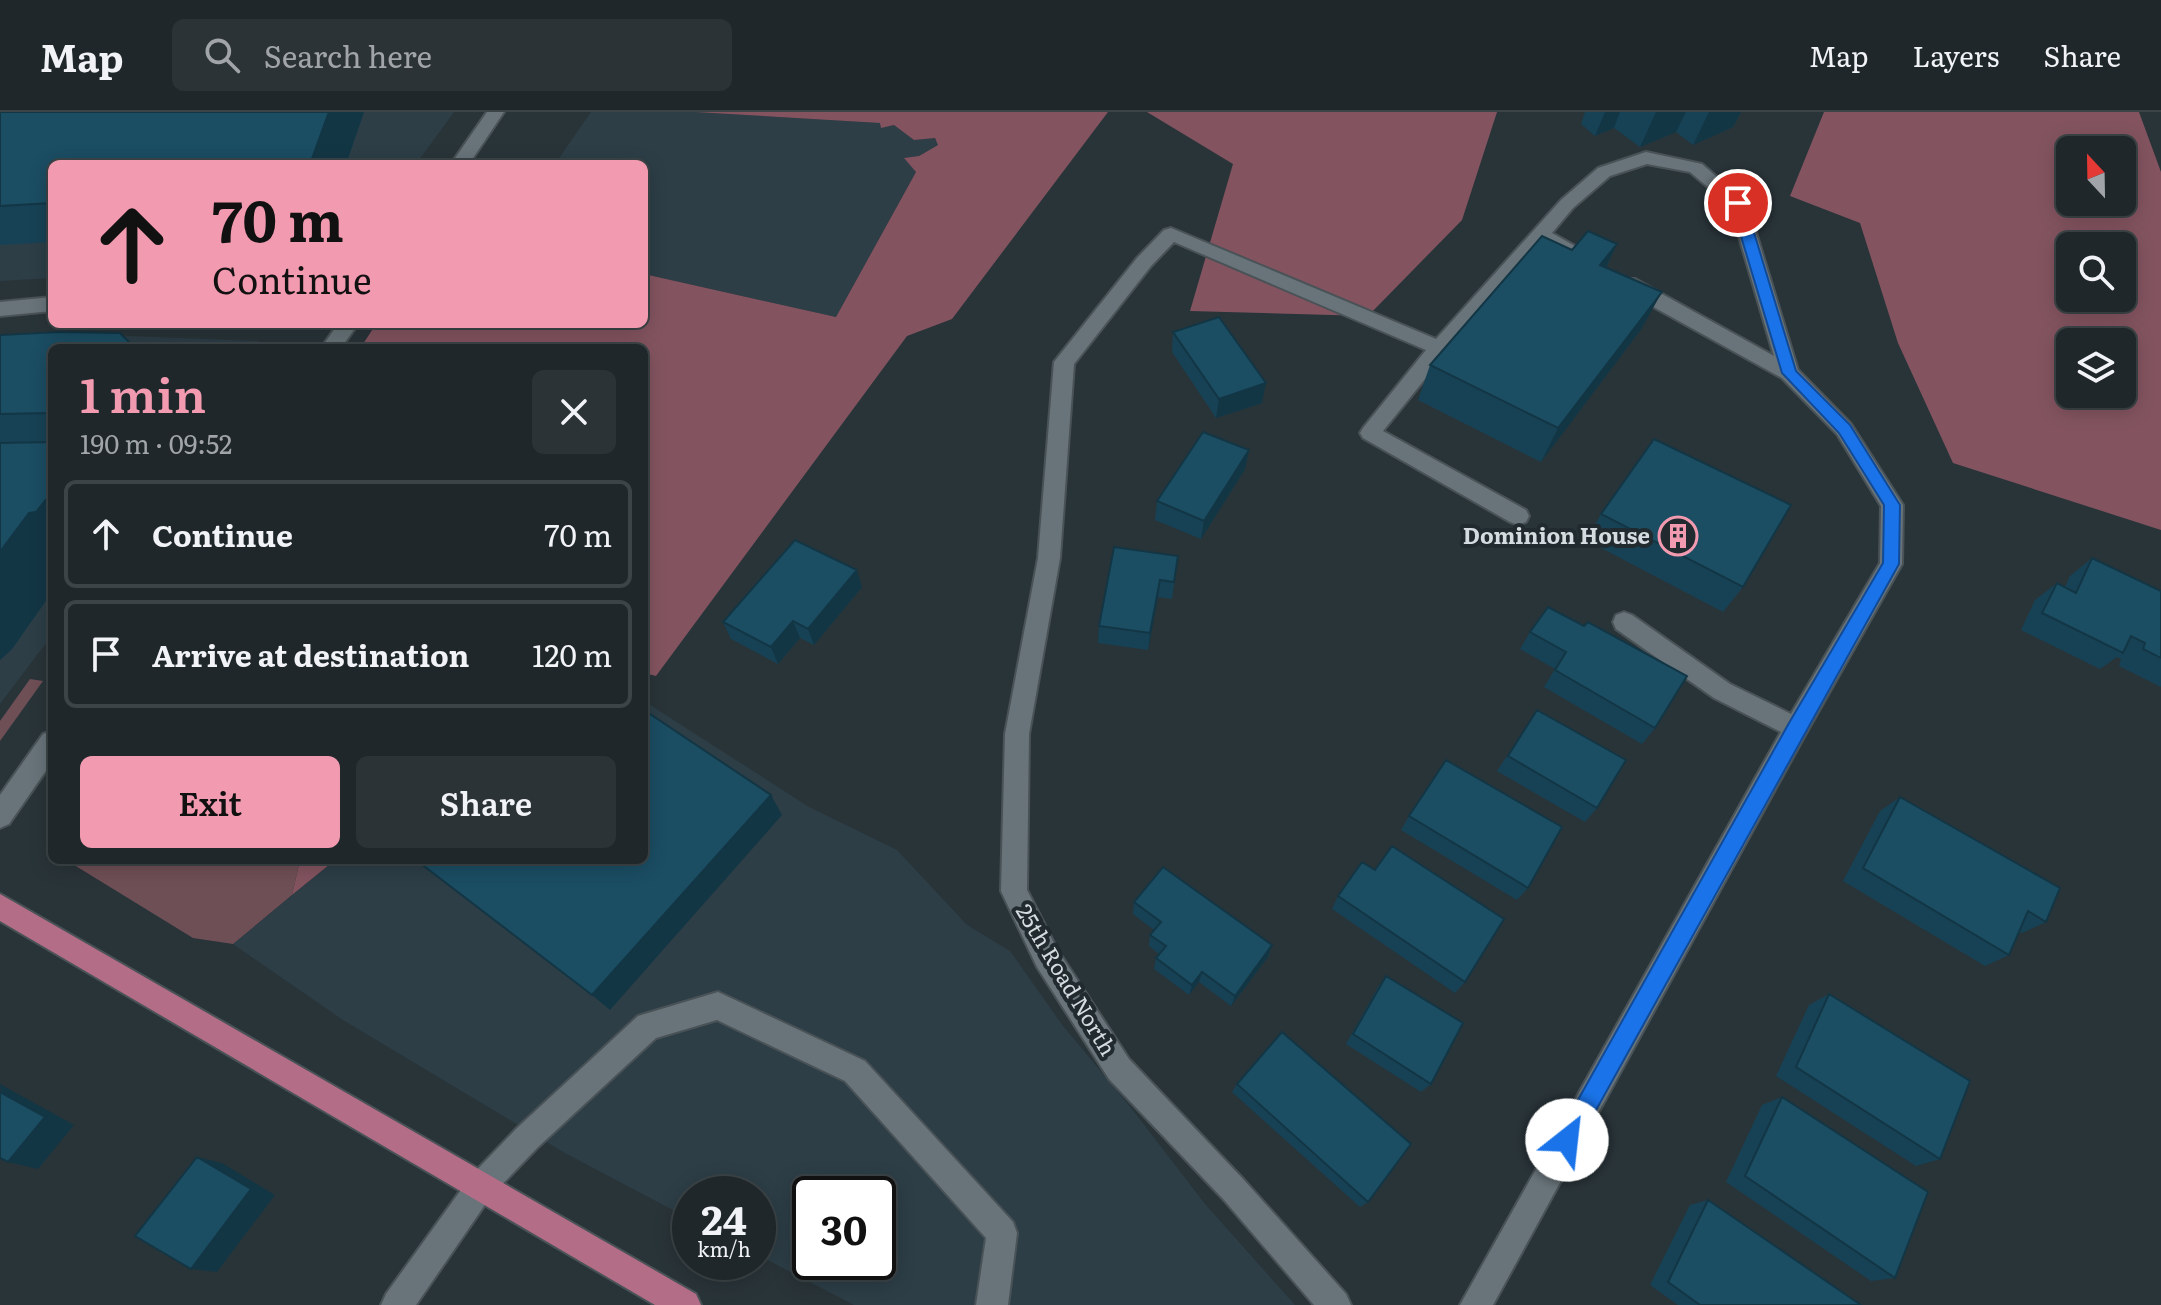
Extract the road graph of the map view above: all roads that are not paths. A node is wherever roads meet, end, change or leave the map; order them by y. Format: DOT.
graph roads {
  1 [pos="496,112"];
  2 [pos="463,160"];
  3 [pos="1540,234"];
  4 [pos="1588,262"];
  5 [pos="1612,275"];
  6 [pos="48,304"];
  7 [pos="0,309"];
  8 [pos="1439,348"];
  9 [pos="1789,373"];
  10 [pos="1518,516"];
  11 [pos="1624,622"];
  12 [pos="1796,728"];
  13 [pos="48,748"];
  14 [pos="0,816"];
  15 [pos="0,907"];
  16 [pos="481,1186"];
  17 [pos="652,1297"];
  18 [pos="397,1305"];
  19 [pos="685,1305"];
  20 [pos="992,1305"];
  21 [pos="1335,1305"];
  22 [pos="1476,1305"];
  1 -- 2 [label="street"];
  3 -- 4 [label="street"];
  3 -- 8 [label="street"];
  3 -- 9 [label="street"];
  5 -- 9 [label="street"];
  6 -- 7 [label="street"];
  8 -- 10 [label="street"];
  8 -- 21 [label="street, 25th Road North"];
  9 -- 12 [label="street"];
  11 -- 12 [label="street"];
  12 -- 22 [label="street"];
  13 -- 14 [label="street"];
  15 -- 16 [label="main road"];
  16 -- 17 [label="main road"];
  16 -- 18 [label="street"];
  16 -- 20 [label="street"];
  17 -- 19 [label="main road"];
}
